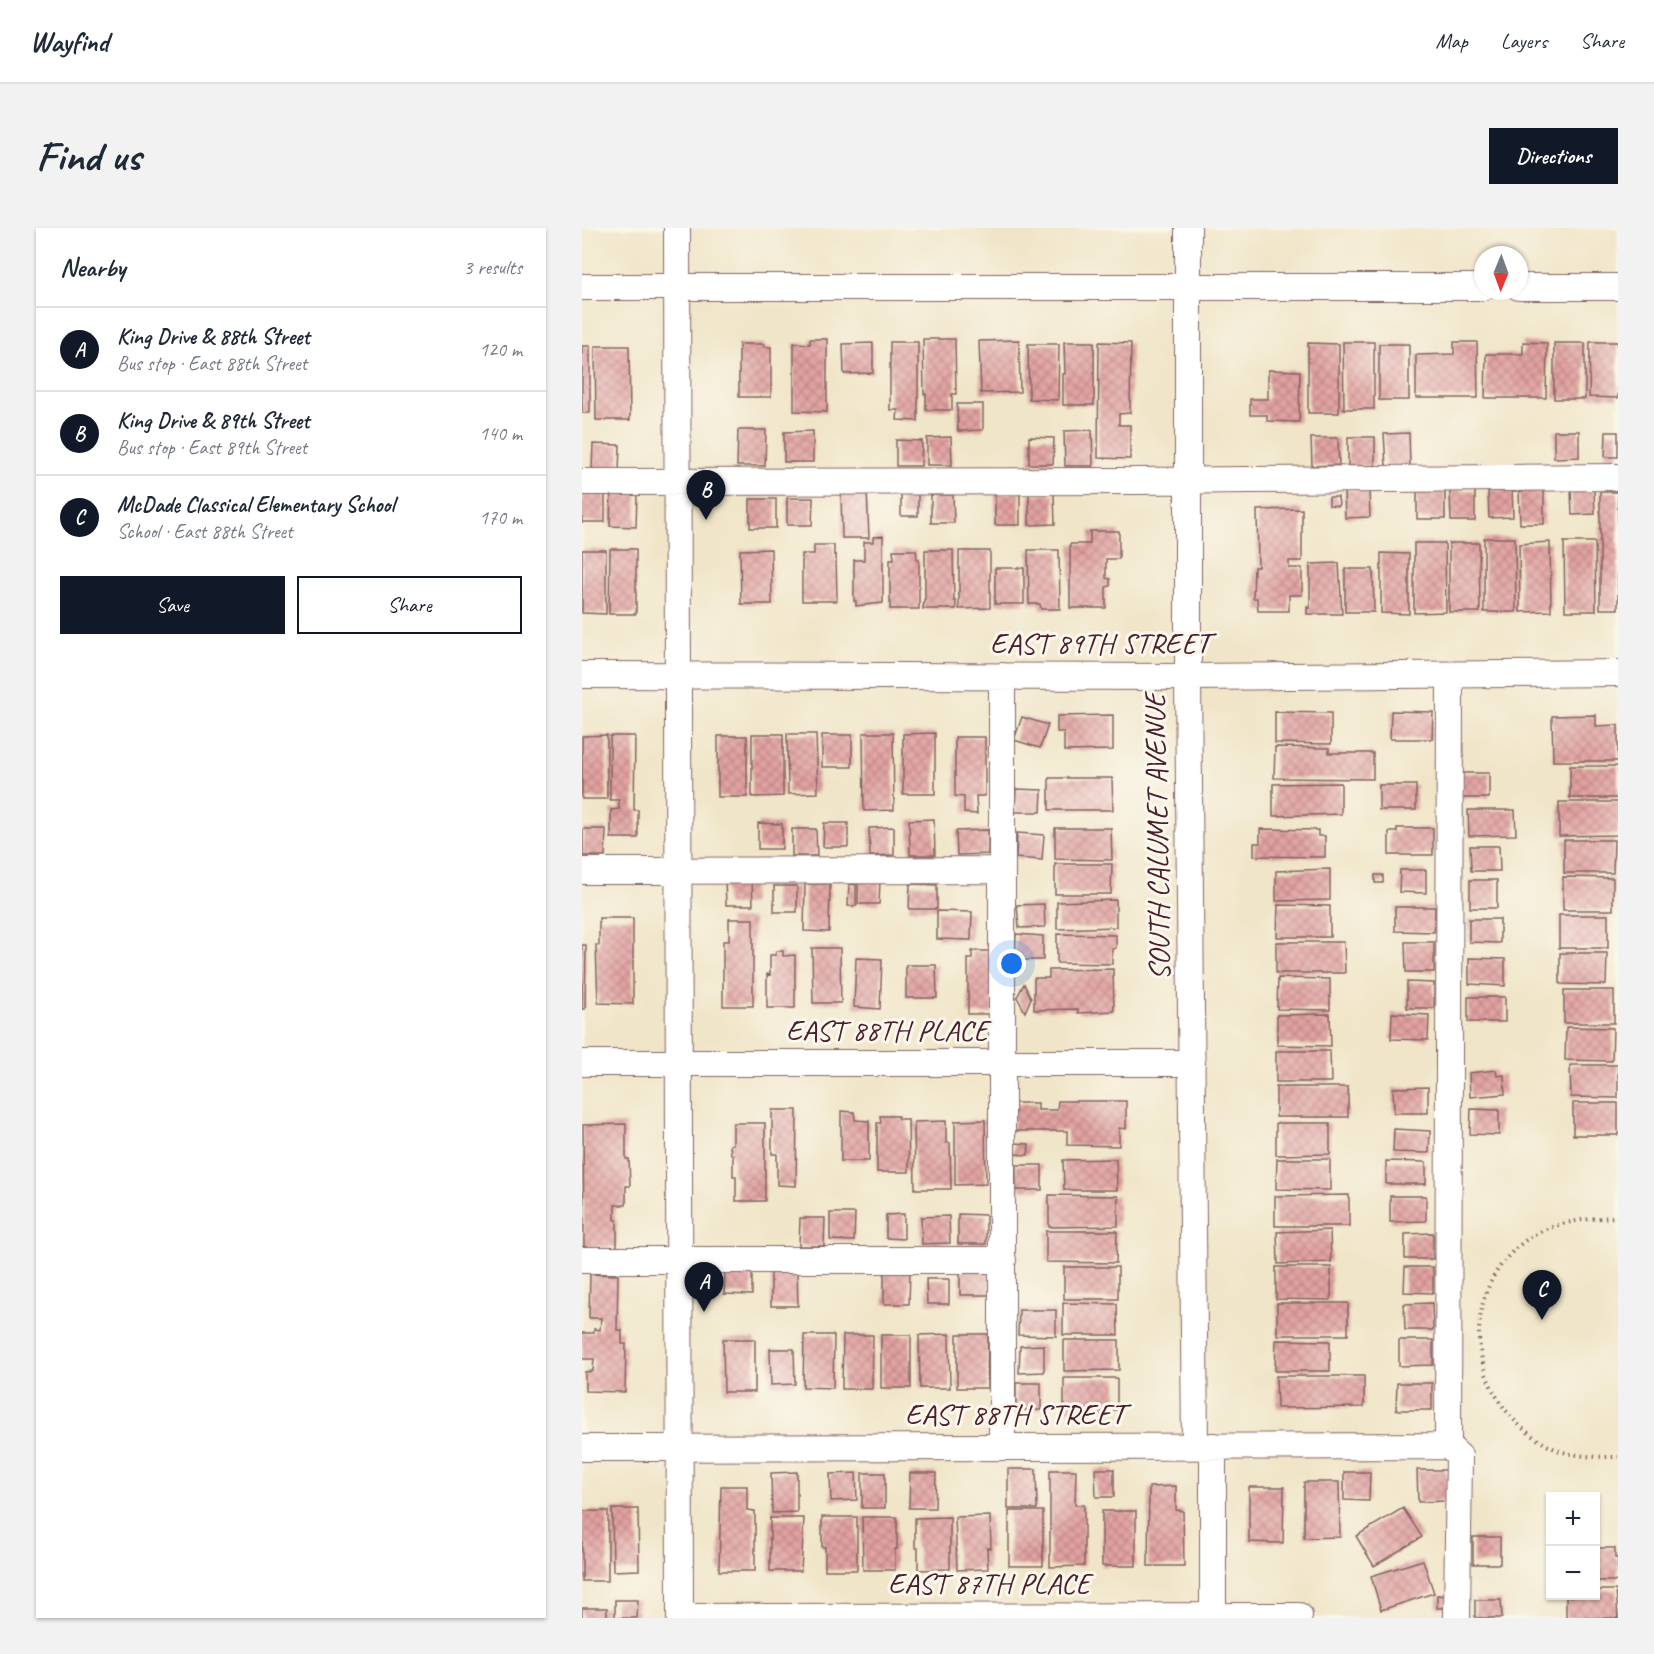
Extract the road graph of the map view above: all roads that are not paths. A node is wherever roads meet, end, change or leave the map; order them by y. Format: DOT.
graph roads {
  1 [pos="677,228"];
  2 [pos="1188,228"];
  3 [pos="1188,285"];
  4 [pos="677,286"];
  5 [pos="1474,286"];
  6 [pos="582,287"];
  7 [pos="1528,287"];
  8 [pos="1618,287"];
  9 [pos="1618,477"];
  10 [pos="1188,480"];
  11 [pos="679,481"];
  12 [pos="582,482"];
  13 [pos="1618,673"];
  14 [pos="582,675"];
  15 [pos="679,675"];
  16 [pos="1450,675"];
  17 [pos="1002,676"];
  18 [pos="1188,677"];
  19 [pos="680,870"];
  20 [pos="1002,870"];
  21 [pos="582,871"];
  22 [pos="582,1063"];
  23 [pos="678,1063"];
  24 [pos="1003,1063"];
  25 [pos="1192,1063"];
  26 [pos="582,1260"];
  27 [pos="681,1260"];
  28 [pos="1003,1260"];
  29 [pos="1204,1446"];
  30 [pos="1448,1446"];
  31 [pos="1002,1447"];
  32 [pos="582,1448"];
  33 [pos="680,1448"];
  34 [pos="1299,1616"];
  35 [pos="1213,1617"];
  36 [pos="680,1618"];
  37 [pos="1457,1618"];
  1 -- 4 [label="street"];
  2 -- 3 [label="street, SOUTH CALUMET AVENUE"];
  3 -- 4 [label="street"];
  3 -- 5 [label="street"];
  3 -- 10 [label="street, SOUTH CALUMET AVENUE"];
  4 -- 6 [label="street"];
  4 -- 11 [label="street"];
  7 -- 8 [label="street"];
  9 -- 10 [label="street"];
  10 -- 11 [label="street"];
  10 -- 18 [label="street, SOUTH CALUMET AVENUE"];
  11 -- 12 [label="street"];
  11 -- 15 [label="street"];
  13 -- 16 [label="street, EAST 89TH STREET"];
  14 -- 15 [label="street, EAST 89TH STREET"];
  15 -- 17 [label="street, EAST 89TH STREET"];
  15 -- 19 [label="street"];
  16 -- 18 [label="street, EAST 89TH STREET"];
  16 -- 30 [label="street"];
  17 -- 18 [label="street, EAST 89TH STREET"];
  17 -- 20 [label="street"];
  18 -- 25 [label="street, SOUTH CALUMET AVENUE"];
  19 -- 20 [label="street"];
  19 -- 21 [label="street"];
  19 -- 23 [label="street"];
  20 -- 24 [label="street"];
  22 -- 23 [label="street, EAST 88TH PLACE"];
  23 -- 24 [label="street, EAST 88TH PLACE"];
  23 -- 27 [label="street"];
  24 -- 25 [label="street, EAST 88TH PLACE"];
  24 -- 28 [label="street"];
  25 -- 29 [label="street, SOUTH CALUMET AVENUE"];
  26 -- 27 [label="street"];
  27 -- 28 [label="street"];
  27 -- 33 [label="street"];
  28 -- 31 [label="street"];
  29 -- 30 [label="street, EAST 88TH STREET"];
  29 -- 31 [label="street, EAST 88TH STREET"];
  29 -- 35 [label="street, SOUTH CALUMET AVENUE"];
  30 -- 37 [label="street"];
  31 -- 33 [label="street, EAST 88TH STREET"];
  32 -- 33 [label="street, EAST 88TH STREET"];
  33 -- 36 [label="street"];
  34 -- 35 [label="street, EAST 87TH PLACE"];
  35 -- 36 [label="street, EAST 87TH PLACE"];
}
